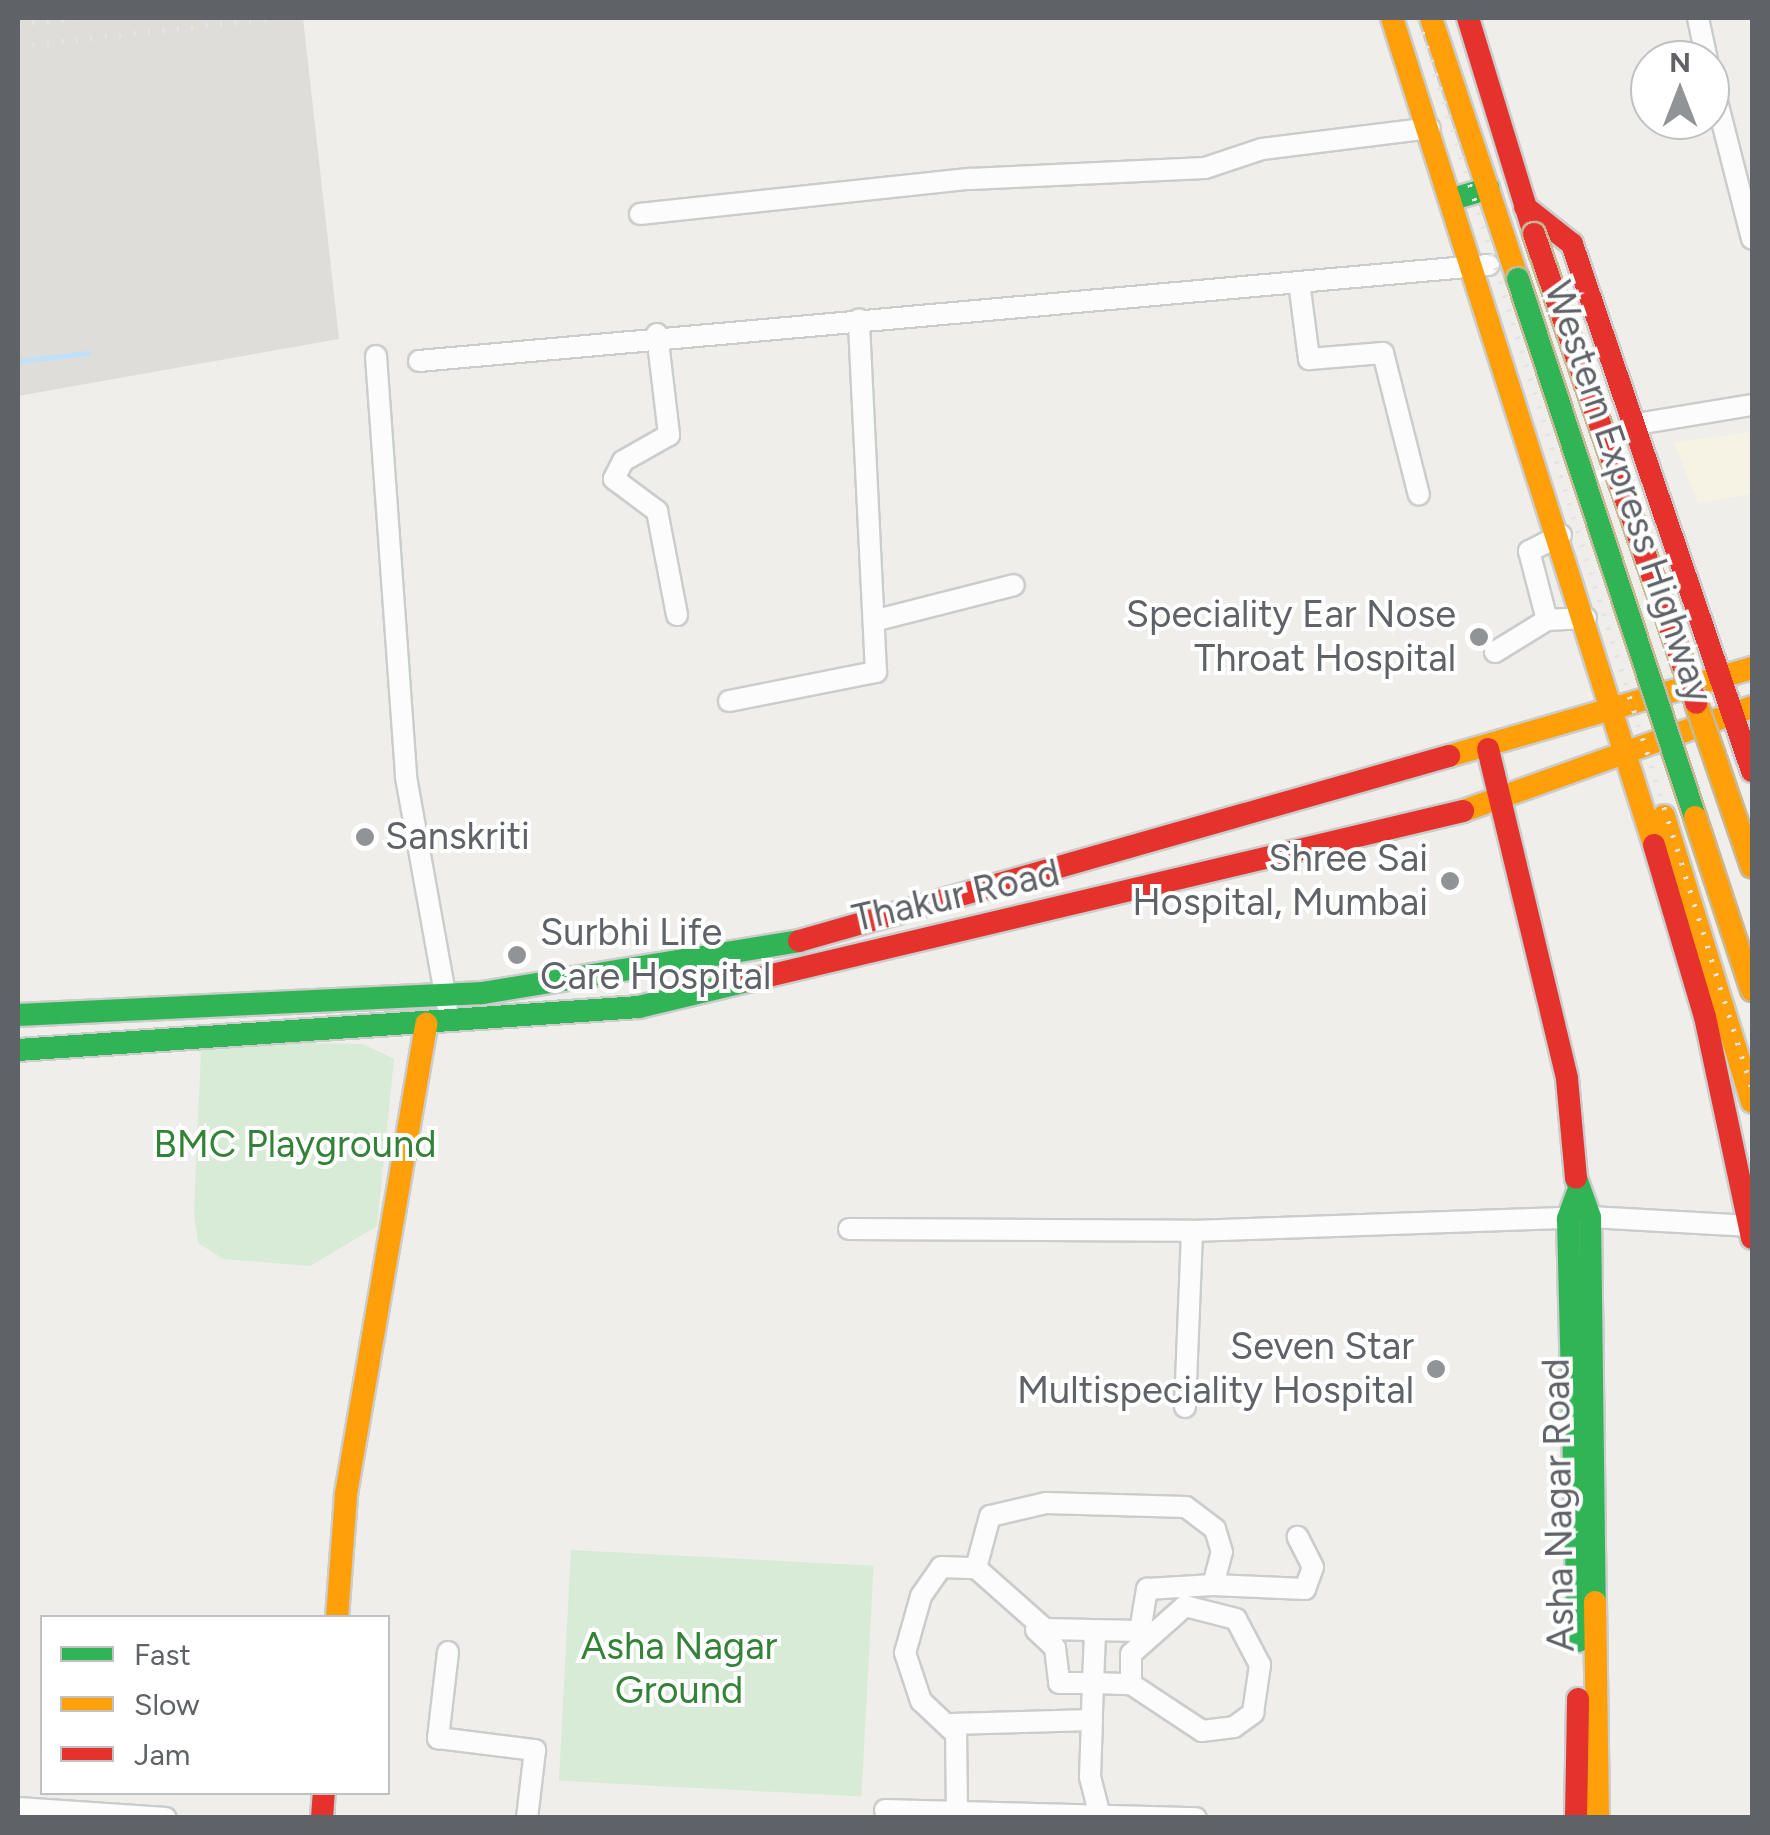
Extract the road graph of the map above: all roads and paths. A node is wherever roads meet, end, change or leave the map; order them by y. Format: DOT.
graph roads {
  1 [pos="1392,18"];
  2 [pos="1432,18"];
  3 [pos="1468,18"];
  4 [pos="1430,128"];
  5 [pos="1727,140"];
  6 [pos="1488,188"];
  7 [pos="1454,199"];
  8 [pos="1526,208"];
  9 [pos="1496,210"];
  10 [pos="640,214"];
  11 [pos="1752,239"];
  12 [pos="1483,266"];
  13 [pos="1299,282"];
  14 [pos="859,318"];
  15 [pos="657,334"];
  16 [pos="376,356"];
  17 [pos="419,361"];
  18 [pos="1752,405"];
  19 [pos="1637,424"];
  20 [pos="1419,495"];
  21 [pos="1561,535"];
  22 [pos="1014,584"];
  23 [pos="677,615"];
  24 [pos="1586,618"];
  25 [pos="877,620"];
  26 [pos="1547,620"];
  27 [pos="1495,652"];
  28 [pos="1752,668"];
  29 [pos="1721,674"];
  30 [pos="729,701"];
  31 [pos="1744,709"];
  32 [pos="1621,710"];
  33 [pos="1488,749"];
  34 [pos="1636,756"];
  35 [pos="1752,771"];
  36 [pos="1326,795"];
  37 [pos="1500,802"];
  38 [pos="1341,840"];
  39 [pos="1752,867"];
  40 [pos="891,918"];
  41 [pos="904,944"];
  42 [pos="1752,990"];
  43 [pos="434,996"];
  44 [pos="155,1009"];
  45 [pos="18,1015"];
  46 [pos="452,1022"];
  47 [pos="426,1024"];
  48 [pos="154,1040"];
  49 [pos="18,1050"];
  50 [pos="1752,1102"];
  51 [pos="1579,1218"];
  52 [pos="850,1228"];
  53 [pos="1192,1231"];
  54 [pos="1752,1232"];
  55 [pos="1185,1407"];
  56 [pos="1298,1538"];
  57 [pos="981,1577"];
  58 [pos="1213,1585"];
  59 [pos="337,1615"];
  60 [pos="1095,1632"];
  61 [pos="448,1652"];
  62 [pos="1094,1682"];
  63 [pos="1131,1684"];
  64 [pos="1092,1720"];
  65 [pos="952,1724"];
  66 [pos="1090,1778"];
  67 [pos="18,1808"];
  68 [pos="885,1810"];
  69 [pos="957,1812"];
  70 [pos="1074,1815"];
  71 [pos="1100,1816"];
  72 [pos="166,1818"];
  73 [pos="527,1818"];
  74 [pos="1196,1818"];
  75 [pos="1576,1818"];
  76 [pos="1598,1818"];
  1 -- 4 [label="main road"];
  2 -- 6 [label="main road, Western Express Highway"];
  3 -- 8 [label="main road, Western Express Highway"];
  4 -- 7 [label="main road"];
  4 -- 10 [label="street"];
  5 -- 11 [label="street"];
  6 -- 7 [label="main road"];
  6 -- 9 [label="main road, Western Express Highway"];
  7 -- 12 [label="main road"];
  8 -- 19 [label="main road"];
  8 -- 39 [label="main road, Western Express Highway, bridge"];
  9 -- 12 [label="main road"];
  9 -- 42 [label="main road, Western Express Highway, bridge"];
  12 -- 13 [label="street"];
  12 -- 21 [label="main road"];
  12 -- 32 [label="main road"];
  13 -- 14 [label="street"];
  13 -- 20 [label="street"];
  14 -- 15 [label="street"];
  14 -- 25 [label="street"];
  15 -- 17 [label="street"];
  15 -- 23 [label="street"];
  16 -- 43 [label="street"];
  18 -- 19 [label="street"];
  19 -- 29 [label="main road"];
  21 -- 24 [label="main road"];
  21 -- 26 [label="street"];
  22 -- 25 [label="street"];
  24 -- 26 [label="street"];
  24 -- 32 [label="main road"];
  25 -- 30 [label="street"];
  26 -- 27 [label="street"];
  28 -- 29 [label="main road"];
  29 -- 31 [label="main road"];
  29 -- 32 [label="main road"];
  31 -- 34 [label="main road, Thakur Road"];
  31 -- 35 [label="main road"];
  32 -- 33 [label="main road, Thakur Road"];
  32 -- 34 [label="main road"];
  33 -- 36 [label="main road, Thakur Road"];
  33 -- 37 [label="main road, Asha Nagar Road"];
  34 -- 37 [label="main road, Thakur Road"];
  34 -- 50 [label="main road"];
  34 -- 54 [label="main road"];
  36 -- 38 [label="main road"];
  36 -- 40 [label="main road, Thakur Road"];
  37 -- 38 [label="main road, Thakur Road"];
  37 -- 51 [label="main road, Asha Nagar Road"];
  38 -- 41 [label="main road, Thakur Road"];
  40 -- 41 [label="main road"];
  40 -- 43 [label="main road, Thakur Road"];
  41 -- 46 [label="main road, Thakur Road"];
  43 -- 44 [label="main road, Thakur Road"];
  43 -- 46 [label="street"];
  43 -- 47 [label="street"];
  44 -- 45 [label="main road, Thakur Road"];
  44 -- 48 [label="main road"];
  46 -- 47 [label="main road, Thakur Road"];
  47 -- 48 [label="main road, Thakur Road"];
  47 -- 59 [label="main road"];
  48 -- 49 [label="main road, Thakur Road"];
  51 -- 53 [label="street"];
  51 -- 54 [label="street"];
  51 -- 75 [label="main road, Asha Nagar Road"];
  51 -- 76 [label="main road, Asha Nagar Road"];
  52 -- 53 [label="street"];
  53 -- 55 [label="street"];
  56 -- 58 [label="street"];
  57 -- 58 [label="street"];
  57 -- 60 [label="street"];
  57 -- 62 [label="street"];
  57 -- 65 [label="street"];
  58 -- 60 [label="street"];
  60 -- 62 [label="street"];
  61 -- 73 [label="street"];
  62 -- 63 [label="street"];
  62 -- 64 [label="street"];
  63 -- 63 [label="street"];
  64 -- 65 [label="street"];
  64 -- 66 [label="street"];
  65 -- 69 [label="street"];
  66 -- 70 [label="street"];
  66 -- 71 [label="street"];
  67 -- 72 [label="street"];
  68 -- 69 [label="street"];
  69 -- 70 [label="street"];
  70 -- 71 [label="street"];
  71 -- 74 [label="street"];
}
